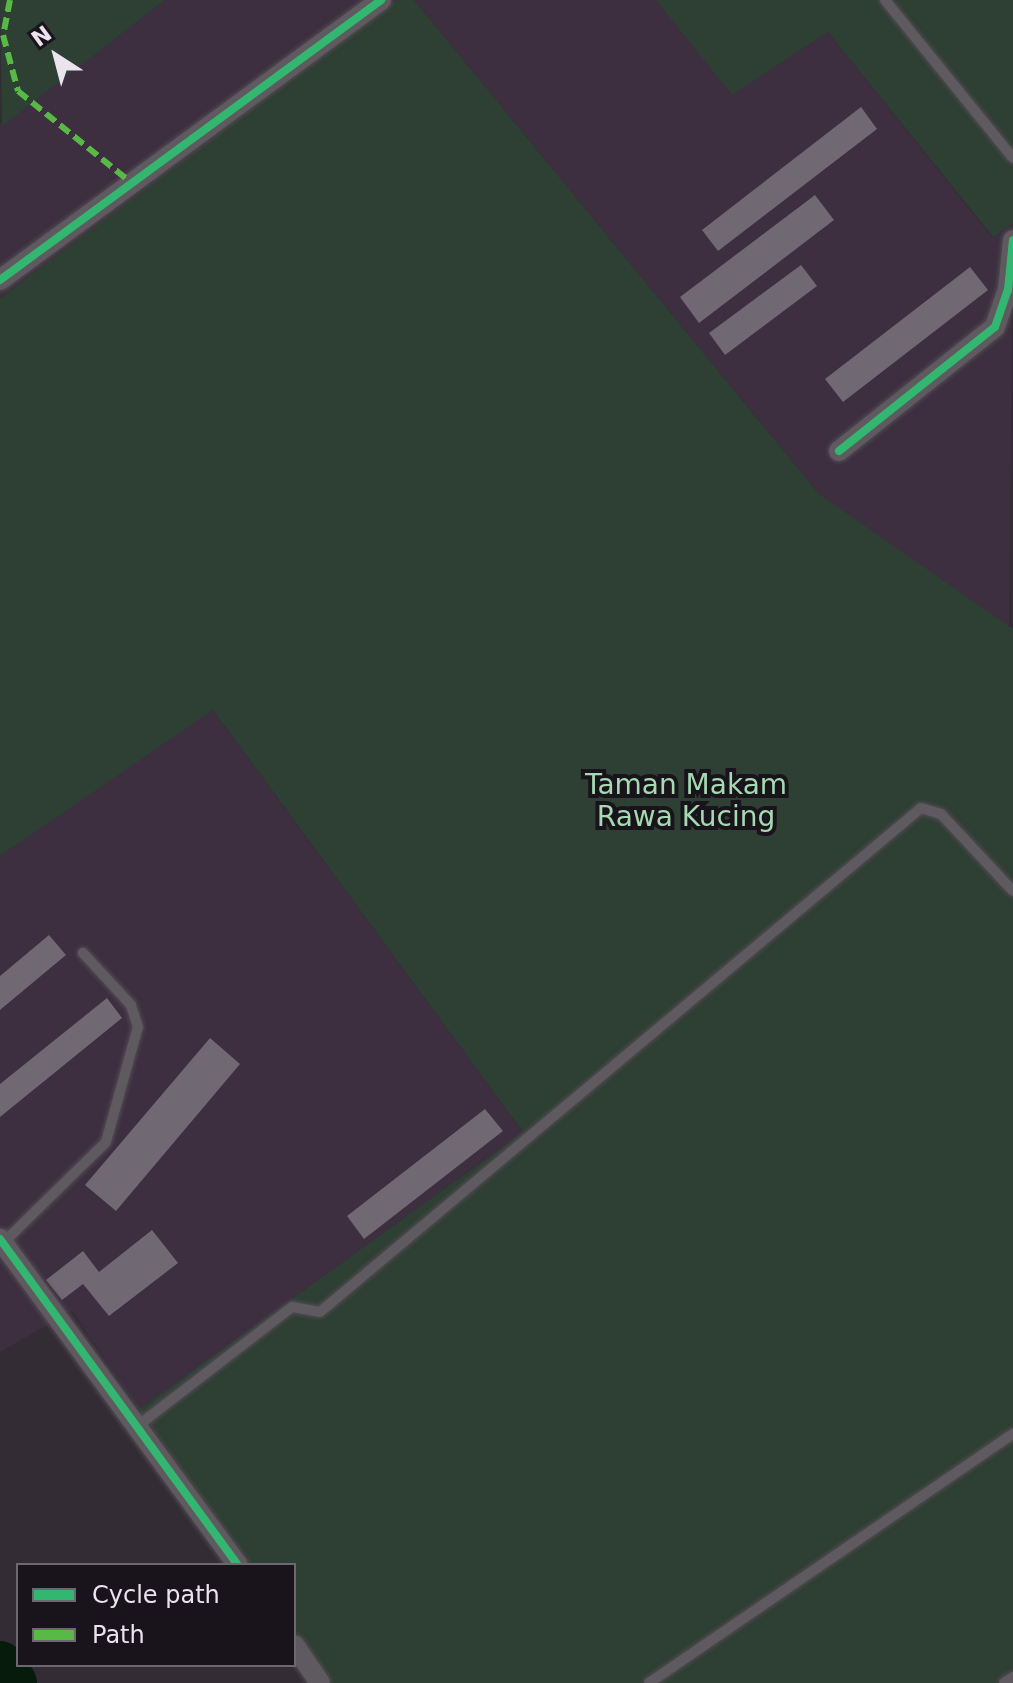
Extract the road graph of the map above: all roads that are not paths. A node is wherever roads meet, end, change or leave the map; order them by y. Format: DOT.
graph roads {
  1 [pos="381,0"];
  2 [pos="885,0"];
  3 [pos="1013,158"];
  4 [pos="1013,240"];
  5 [pos="0,280"];
  6 [pos="839,451"];
  7 [pos="1013,891"];
  8 [pos="83,953"];
  9 [pos="1,1241"];
  10 [pos="140,1424"];
  11 [pos="1013,1434"];
  12 [pos="237,1563"];
  13 [pos="296,1648"];
  14 [pos="1013,1677"];
  15 [pos="320,1683"];
  16 [pos="649,1683"];
  17 [pos="1004,1683"];
  1 -- 5 [label="street"];
  2 -- 3 [label="lane"];
  4 -- 6 [label="street"];
  7 -- 10 [label="lane"];
  8 -- 9 [label="lane"];
  9 -- 10 [label="street"];
  10 -- 12 [label="street"];
  11 -- 16 [label="lane"];
  13 -- 15 [label="street"];
  14 -- 17 [label="lane"];
}
